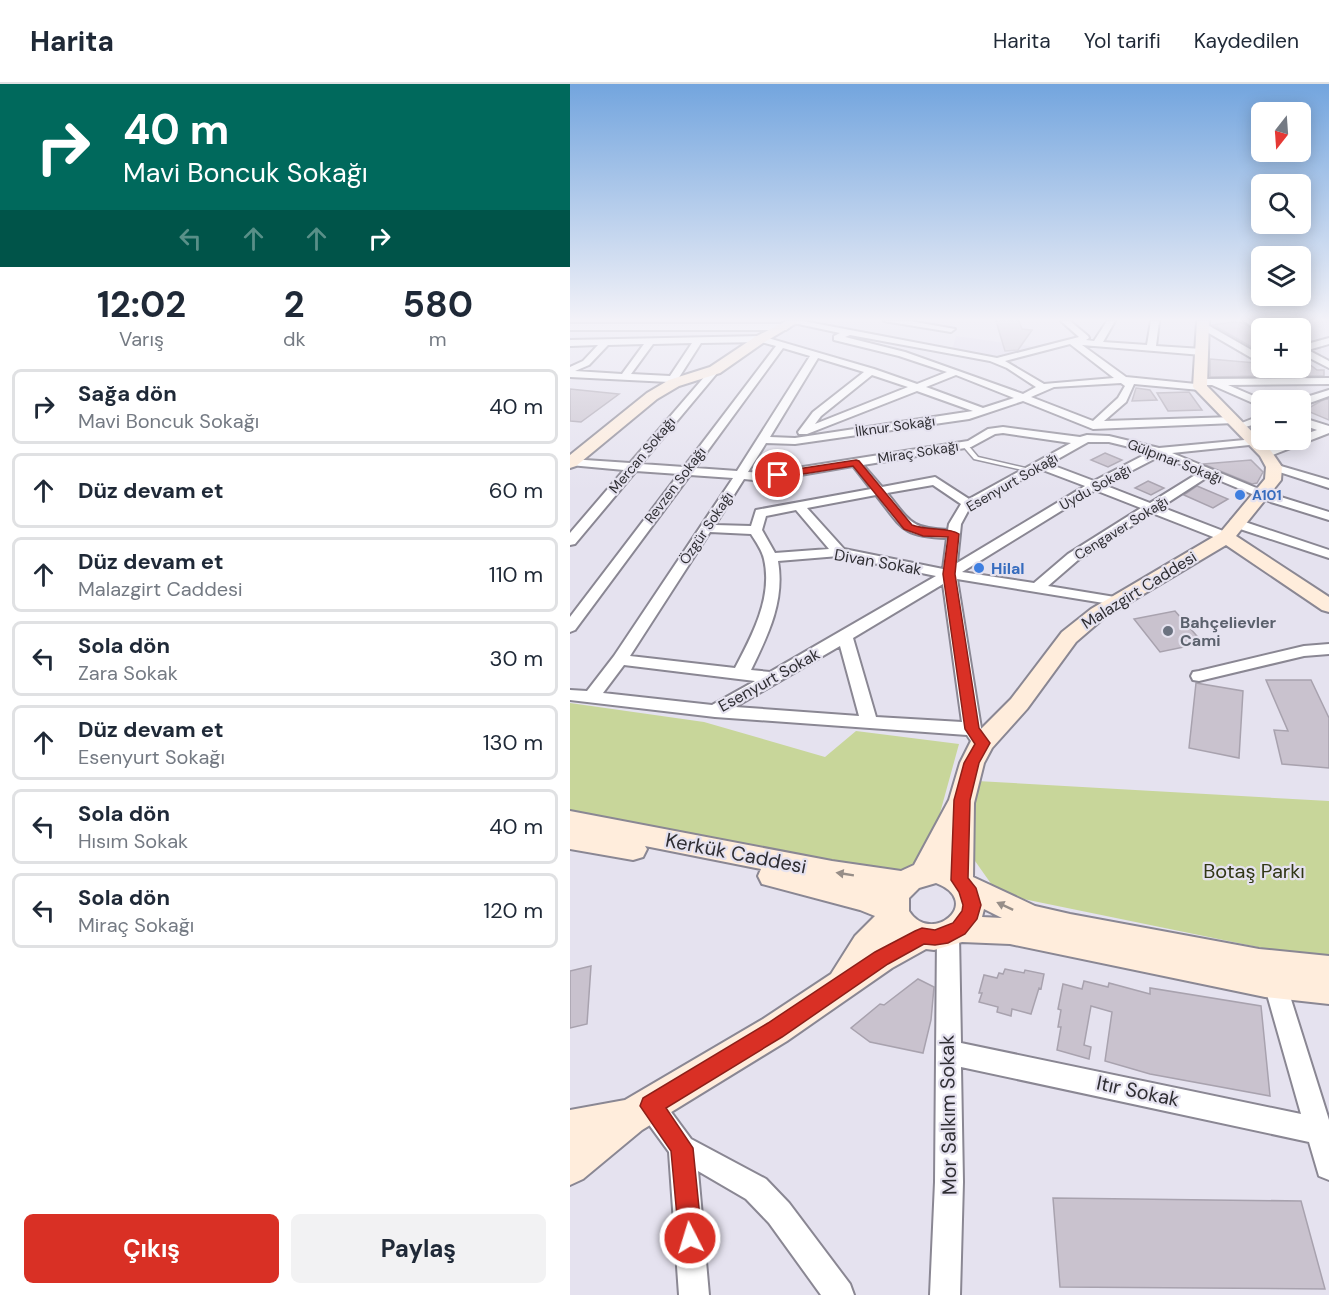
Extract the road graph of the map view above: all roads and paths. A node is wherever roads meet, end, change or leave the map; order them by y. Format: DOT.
graph roads {
  1 [pos="637,378"];
  2 [pos="676,378"];
  3 [pos="689,378"];
  4 [pos="709,378"];
  5 [pos="756,378"];
  6 [pos="801,378"];
  7 [pos="863,378"];
  8 [pos="889,378"];
  9 [pos="941,378"];
  10 [pos="971,378"];
  11 [pos="1027,378"];
  12 [pos="1122,378"];
  13 [pos="1204,378"];
  14 [pos="1279,378"];
  15 [pos="1125,380"];
  16 [pos="1282,381"];
  17 [pos="1329,381"];
  18 [pos="673,382"];
  19 [pos="1205,384"];
  20 [pos="915,387"];
  21 [pos="1043,387"];
  22 [pos="1329,393"];
  23 [pos="1024,397"];
  24 [pos="1251,400"];
  25 [pos="1311,400"];
  26 [pos="980,413"];
  27 [pos="1251,420"];
  28 [pos="1237,423"];
  29 [pos="1311,424"];
  30 [pos="1094,425"];
  31 [pos="1327,430"];
  32 [pos="799,436"];
  33 [pos="985,436"];
  34 [pos="1251,439"];
  35 [pos="763,440"];
  36 [pos="1085,440"];
  37 [pos="1251,442"];
  38 [pos="965,445"];
  39 [pos="1262,450"];
  40 [pos="1158,453"];
  41 [pos="1266,454"];
  42 [pos="570,462"];
  43 [pos="856,463"];
  44 [pos="632,466"];
  45 [pos="1036,467"];
  46 [pos="1274,467"];
  47 [pos="684,472"];
  48 [pos="1208,472"];
  49 [pos="741,476"];
  50 [pos="1327,481"];
  51 [pos="1096,485"];
  52 [pos="879,492"];
  53 [pos="1261,495"];
  54 [pos="969,504"];
  55 [pos="799,506"];
  56 [pos="1154,507"];
  57 [pos="1329,516"];
  58 [pos="704,528"];
  59 [pos="756,530"];
  60 [pos="1231,530"];
  61 [pos="954,534"];
  62 [pos="570,541"];
  63 [pos="839,552"];
  64 [pos="1329,554"];
  65 [pos="771,557"];
  66 [pos="949,574"];
  67 [pos="1037,588"];
  68 [pos="1116,602"];
  69 [pos="1329,606"];
  70 [pos="570,627"];
  71 [pos="845,636"];
  72 [pos="1329,649"];
  73 [pos="620,660"];
  74 [pos="741,673"];
  75 [pos="1199,676"];
  76 [pos="775,678"];
  77 [pos="570,695"];
  78 [pos="591,697"];
  79 [pos="715,711"];
  80 [pos="869,723"];
  81 [pos="977,736"];
  82 [pos="962,800"];
  83 [pos="570,821"];
  84 [pos="570,838"];
  85 [pos="914,877"];
  86 [pos="963,884"];
  87 [pos="895,914"];
  88 [pos="943,933"];
  89 [pos="1329,970"];
  90 [pos="1274,975"];
  91 [pos="839,986"];
  92 [pos="1329,989"];
  93 [pos="947,1052"];
  94 [pos="640,1111"];
  95 [pos="570,1128"];
  96 [pos="1324,1131"];
  97 [pos="682,1148"];
  98 [pos="570,1166"];
  99 [pos="1329,1166"];
  100 [pos="694,1295"];
  101 [pos="839,1295"];
  102 [pos="945,1295"];
  1 -- 18 [label="street"];
  2 -- 18 [label="street"];
  3 -- 18 [label="street"];
  4 -- 44 [label="street, Mercan Sokağı"];
  5 -- 47 [label="street, Revzen Sokağı"];
  6 -- 35 [label="street, Özgür Sokağı"];
  7 -- 32 [label="street"];
  8 -- 20 [label="street"];
  9 -- 20 [label="street"];
  10 -- 23 [label="street"];
  11 -- 21 [label="street"];
  12 -- 15 [label="street"];
  13 -- 19 [label="street"];
  14 -- 16 [label="street"];
  15 -- 19 [label="street, İlknur Sokağı"];
  15 -- 21 [label="street, İlknur Sokağı"];
  15 -- 30 [label="street"];
  16 -- 17 [label="street"];
  16 -- 19 [label="street"];
  18 -- 42 [label="street"];
  19 -- 24 [label="street"];
  19 -- 28 [label="street"];
  20 -- 26 [label="street"];
  20 -- 32 [label="street"];
  21 -- 23 [label="street, İlknur Sokağı"];
  22 -- 25 [label="street"];
  23 -- 26 [label="street, İlknur Sokağı"];
  23 -- 30 [label="street"];
  26 -- 32 [label="street, İlknur Sokağı"];
  26 -- 33 [label="street"];
  27 -- 28 [label="street"];
  28 -- 30 [label="street"];
  28 -- 34 [label="street"];
  29 -- 31 [label="street"];
  30 -- 36 [label="street"];
  31 -- 41 [label="street"];
  32 -- 35 [label="street, İlknur Sokağı"];
  33 -- 36 [label="street, Miraç Sokağı"];
  33 -- 38 [label="street, Miraç Sokağı"];
  35 -- 49 [label="street, Özgür Sokağı"];
  36 -- 40 [label="street, Gülpınar Sokağı"];
  36 -- 45 [label="street, Esenyurt Sokağı"];
  37 -- 40 [label="street, Uydu Sokağı"];
  38 -- 43 [label="street, Miraç Sokağı"];
  38 -- 45 [label="lane"];
  39 -- 41 [label="street"];
  40 -- 48 [label="street, Gülpınar Sokağı"];
  40 -- 51 [label="street, Uydu Sokağı"];
  41 -- 46 [label="street"];
  42 -- 44 [label="street, Miraç Sokağı"];
  43 -- 49 [label="street, Miraç Sokağı"];
  43 -- 52 [label="street"];
  44 -- 47 [label="street, Miraç Sokağı"];
  44 -- 62 [label="street, Mercan Sokağı"];
  45 -- 51 [label="street"];
  45 -- 54 [label="street, Esenyurt Sokağı"];
  46 -- 50 [label="street"];
  46 -- 53 [label="street, Malazgirt Caddesi"];
  47 -- 49 [label="street, Miraç Sokağı"];
  47 -- 70 [label="street, Revzen Sokağı"];
  48 -- 53 [label="street, Gülpınar Sokağı"];
  48 -- 56 [label="street, Cengaver Sokağı"];
  49 -- 58 [label="street, Özgür Sokağı"];
  51 -- 56 [label="street"];
  51 -- 66 [label="street, Uydu Sokağı"];
  52 -- 54 [label="street"];
  52 -- 55 [label="street"];
  52 -- 61 [label="street"];
  53 -- 57 [label="street, Gülpınar Sokağı"];
  53 -- 60 [label="street, Malazgirt Caddesi"];
  54 -- 61 [label="street, Esenyurt Sokağı"];
  55 -- 59 [label="street"];
  55 -- 63 [label="street"];
  56 -- 60 [label="street"];
  56 -- 67 [label="street, Cengaver Sokağı"];
  58 -- 59 [label="street"];
  58 -- 73 [label="street, Özgür Sokağı"];
  59 -- 65 [label="street"];
  60 -- 64 [label="street"];
  60 -- 68 [label="street, Malazgirt Caddesi"];
  60 -- 69 [label="street"];
  61 -- 66 [label="street, Esenyurt Sokağı"];
  63 -- 65 [label="street, Divan Sokak"];
  63 -- 66 [label="street, Divan Sokak"];
  65 -- 74 [label="street"];
  66 -- 67 [label="street, Divan Sokak"];
  66 -- 71 [label="street, Esenyurt Sokak"];
  66 -- 81 [label="street, Esenyurt Sokağı"];
  67 -- 68 [label="street, Divan Sokak"];
  68 -- 81 [label="street, Malazgirt Caddesi"];
  71 -- 76 [label="street, Esenyurt Sokak"];
  71 -- 80 [label="street"];
  72 -- 75 [label="street"];
  73 -- 74 [label="street"];
  73 -- 78 [label="street, Özgür Sokağı"];
  74 -- 76 [label="street"];
  76 -- 79 [label="street, Esenyurt Sokak"];
  77 -- 78 [label="street, Esenyurt Sokak"];
  78 -- 79 [label="street, Esenyurt Sokak"];
  79 -- 80 [label="street"];
  80 -- 81 [label="street"];
  81 -- 82 [label="street, Malazgirt Caddesi"];
  82 -- 85 [label="street, Malazgirt Caddesi"];
  82 -- 86 [label="street"];
  85 -- 83 [label="street, Kerkük Caddesi, one-way"];
  84 -- 87 [label="street, Kerkük Caddesi"];
  85 -- 86 [label="street"];
  85 -- 87 [label="street"];
  86 -- 88 [label="street"];
  90 -- 86 [label="street, one-way"];
  87 -- 88 [label="street"];
  87 -- 91 [label="street"];
  88 -- 90 [label="street"];
  88 -- 91 [label="street"];
  88 -- 93 [label="street, Mor Salkım Sokak"];
  89 -- 90 [label="street"];
  90 -- 92 [label="street"];
  90 -- 96 [label="street"];
  91 -- 94 [label="street"];
  93 -- 96 [label="street, Itır Sokak"];
  93 -- 102 [label="street, Mor Salkım Sokak"];
  94 -- 95 [label="street"];
  94 -- 97 [label="street"];
  94 -- 98 [label="street"];
  96 -- 99 [label="street"];
  97 -- 100 [label="street"];
  97 -- 101 [label="street"];
}
